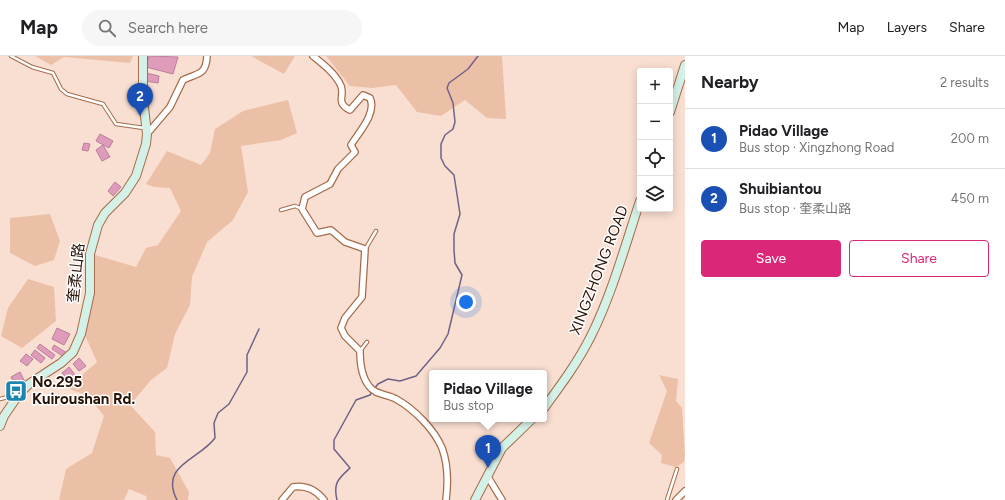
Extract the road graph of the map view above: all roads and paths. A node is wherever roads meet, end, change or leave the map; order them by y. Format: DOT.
graph roads {
  1 [pos="10,56"];
  2 [pos="143,56"];
  3 [pos="207,56"];
  4 [pos="313,56"];
  5 [pos="684,69"];
  6 [pos="673,104"];
  7 [pos="147,131"];
  8 [pos="302,209"];
  9 [pos="281,210"];
  10 [pos="637,210"];
  11 [pos="376,231"];
  12 [pos="366,249"];
  13 [pos="367,342"];
  14 [pos="360,351"];
  15 [pos="19,394"];
  16 [pos="0,399"];
  17 [pos="547,404"];
  18 [pos="529,422"];
  19 [pos="0,426"];
  20 [pos="677,469"];
  21 [pos="488,477"];
  22 [pos="685,491"];
  23 [pos="282,500"];
  24 [pos="324,500"];
  25 [pos="446,500"];
  26 [pos="475,500"];
  27 [pos="502,500"];
  28 [pos="667,500"];
  29 [pos="676,500"];
  1 -- 7 [label="lane"];
  2 -- 7 [label="street, 奎柔山路"];
  3 -- 7 [label="street"];
  4 -- 8 [label="street"];
  5 -- 6 [label="street"];
  7 -- 15 [label="street, 奎柔山路"];
  8 -- 9 [label="lane"];
  8 -- 12 [label="street"];
  10 -- 17 [label="street, XINGZHONG ROAD"];
  11 -- 12 [label="lane"];
  12 -- 14 [label="street"];
  13 -- 14 [label="lane"];
  14 -- 25 [label="street"];
  15 -- 16 [label="lane"];
  15 -- 19 [label="street, 奎柔山路"];
  18 -- 21 [label="street"];
  20 -- 28 [label="lane"];
  21 -- 26 [label="street"];
  21 -- 27 [label="street"];
  22 -- 29 [label="street"];
  23 -- 24 [label="street"];
}
